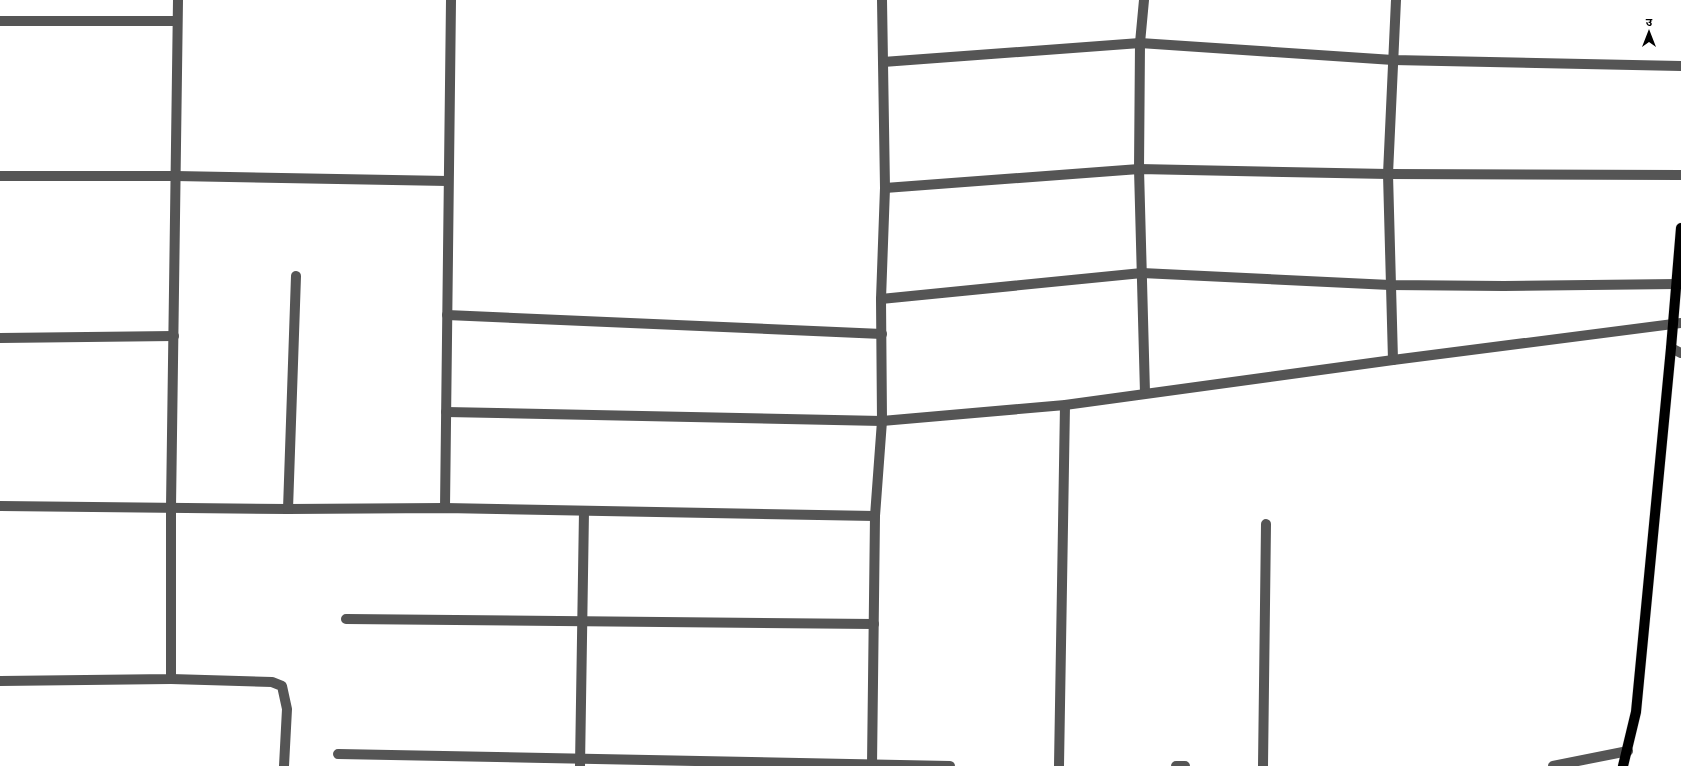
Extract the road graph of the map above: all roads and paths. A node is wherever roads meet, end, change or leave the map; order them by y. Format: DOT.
graph roads {
  1 [pos="178,0"];
  2 [pos="451,0"];
  3 [pos="882,0"];
  4 [pos="1144,0"];
  5 [pos="1396,0"];
  6 [pos="0,21"];
  7 [pos="177,21"];
  8 [pos="1140,43"];
  9 [pos="1393,60"];
  10 [pos="883,62"];
  11 [pos="1681,66"];
  12 [pos="1139,169"];
  13 [pos="1388,174"];
  14 [pos="1681,175"];
  15 [pos="0,176"];
  16 [pos="175,176"];
  17 [pos="448,181"];
  18 [pos="885,188"];
  19 [pos="1681,228"];
  20 [pos="1142,273"];
  21 [pos="296,276"];
  22 [pos="1677,284"];
  23 [pos="1390,285"];
  24 [pos="882,299"];
  25 [pos="447,315"];
  26 [pos="1677,323"];
  27 [pos="882,334"];
  28 [pos="174,336"];
  29 [pos="0,338"];
  30 [pos="1671,348"];
  31 [pos="1681,353"];
  32 [pos="1393,360"];
  33 [pos="1145,393"];
  34 [pos="1065,405"];
  35 [pos="446,412"];
  36 [pos="882,421"];
  37 [pos="0,506"];
  38 [pos="170,507"];
  39 [pos="445,508"];
  40 [pos="288,509"];
  41 [pos="584,511"];
  42 [pos="875,516"];
  43 [pos="1266,524"];
  44 [pos="346,619"];
  45 [pos="582,621"];
  46 [pos="874,624"];
  47 [pos="171,679"];
  48 [pos="0,681"];
  49 [pos="1628,751"];
  50 [pos="338,754"];
  51 [pos="580,762"];
  52 [pos="872,765"];
  53 [pos="284,766"];
  54 [pos="950,766"];
  55 [pos="1059,766"];
  56 [pos="1176,766"];
  57 [pos="1185,766"];
  58 [pos="1263,766"];
  59 [pos="1553,766"];
  60 [pos="1623,766"];
  1 -- 7 [label="street"];
  2 -- 17 [label="street"];
  3 -- 10 [label="street"];
  4 -- 8 [label="street"];
  5 -- 9 [label="street"];
  6 -- 7 [label="street"];
  7 -- 16 [label="street"];
  8 -- 9 [label="street"];
  8 -- 10 [label="street"];
  8 -- 12 [label="street"];
  9 -- 11 [label="street"];
  9 -- 13 [label="street"];
  10 -- 18 [label="street"];
  12 -- 13 [label="street"];
  12 -- 18 [label="street"];
  12 -- 20 [label="street"];
  13 -- 14 [label="street"];
  13 -- 23 [label="street"];
  15 -- 16 [label="street"];
  16 -- 17 [label="street"];
  16 -- 28 [label="street"];
  17 -- 25 [label="street"];
  18 -- 24 [label="street"];
  19 -- 22 [label="main road"];
  20 -- 23 [label="street"];
  20 -- 24 [label="street"];
  20 -- 33 [label="street"];
  21 -- 40 [label="street"];
  22 -- 23 [label="street"];
  22 -- 26 [label="main road"];
  23 -- 32 [label="street"];
  24 -- 27 [label="street"];
  25 -- 27 [label="street"];
  25 -- 35 [label="street"];
  26 -- 30 [label="main road"];
  26 -- 32 [label="street"];
  27 -- 36 [label="street"];
  28 -- 29 [label="street"];
  28 -- 38 [label="street"];
  30 -- 31 [label="street"];
  30 -- 49 [label="main road"];
  32 -- 33 [label="street"];
  33 -- 34 [label="street"];
  34 -- 36 [label="street"];
  34 -- 55 [label="street"];
  35 -- 36 [label="street"];
  35 -- 39 [label="street"];
  36 -- 42 [label="street"];
  37 -- 38 [label="street"];
  38 -- 40 [label="street"];
  38 -- 47 [label="street"];
  39 -- 40 [label="street"];
  39 -- 41 [label="street"];
  41 -- 42 [label="street"];
  41 -- 45 [label="street"];
  42 -- 46 [label="street"];
  43 -- 58 [label="street"];
  44 -- 45 [label="street"];
  45 -- 46 [label="street"];
  45 -- 51 [label="street"];
  46 -- 52 [label="street"];
  47 -- 48 [label="street"];
  47 -- 53 [label="street"];
  49 -- 59 [label="street"];
  49 -- 60 [label="main road"];
  50 -- 51 [label="street"];
  51 -- 52 [label="street"];
  52 -- 54 [label="street"];
  56 -- 57 [label="street"];
}
